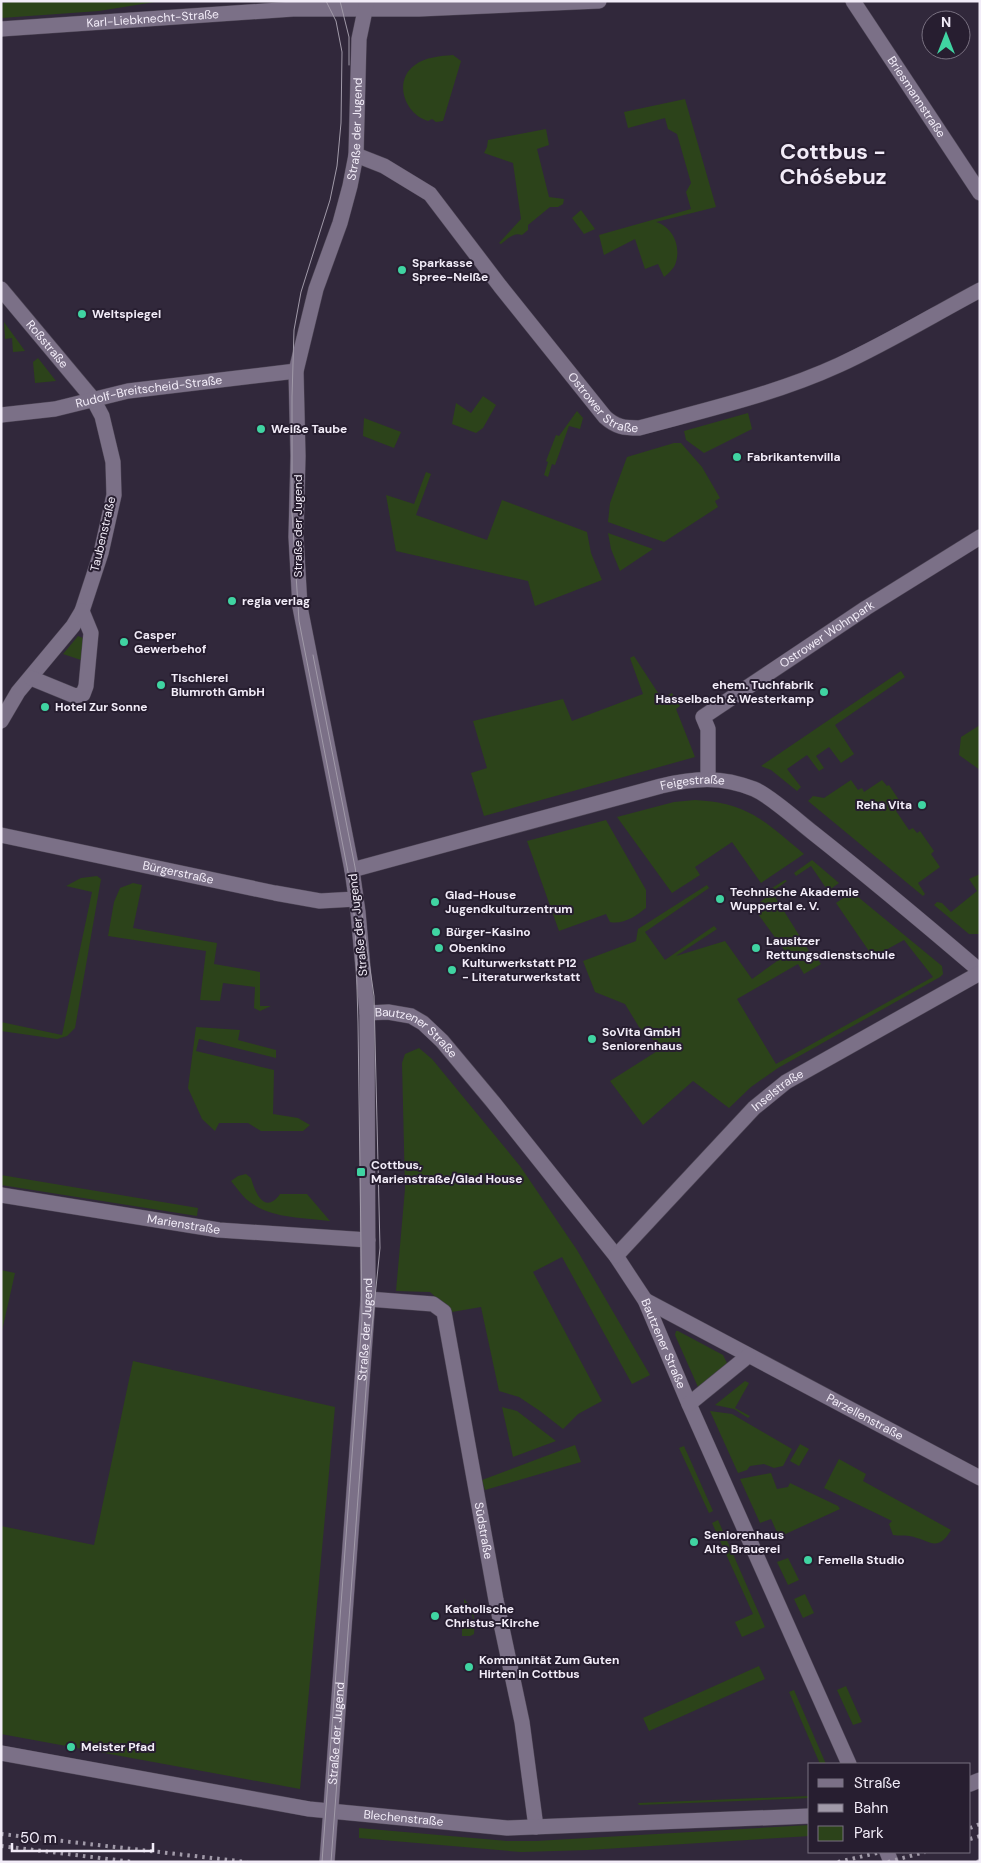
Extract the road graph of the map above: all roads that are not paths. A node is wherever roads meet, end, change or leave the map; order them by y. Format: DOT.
graph roads {
  1 [pos="599,1"];
  2 [pos="853,1"];
  3 [pos="366,5"];
  4 [pos="1,29"];
  5 [pos="356,155"];
  6 [pos="980,193"];
  7 [pos="1,289"];
  8 [pos="980,290"];
  9 [pos="296,370"];
  10 [pos="93,399"];
  11 [pos="1,414"];
  12 [pos="980,537"];
  13 [pos="82,611"];
  14 [pos="31,678"];
  15 [pos="1,721"];
  16 [pos="708,778"];
  17 [pos="1,835"];
  18 [pos="352,870"];
  19 [pos="356,899"];
  20 [pos="980,972"];
  21 [pos="367,1013"];
  22 [pos="1,1194"];
  23 [pos="368,1240"];
  24 [pos="616,1256"];
  25 [pos="368,1299"];
  26 [pos="645,1300"];
  27 [pos="748,1356"];
  28 [pos="689,1404"];
  29 [pos="980,1478"];
  30 [pos="1,1754"];
  31 [pos="850,1763"];
  32 [pos="331,1811"];
  33 [pos="808,1816"];
  34 [pos="536,1828"];
  35 [pos="327,1862"];
  1 -- 3 [label="street, Karl-Liebknecht-Straße"];
  2 -- 6 [label="street, Briesmannstraße"];
  3 -- 4 [label="street, Karl-Liebknecht-Straße"];
  3 -- 5 [label="street, Straße der Jugend"];
  5 -- 8 [label="street, Ostrower Straße"];
  5 -- 9 [label="street, Straße der Jugend"];
  7 -- 10 [label="street, Roßstraße"];
  9 -- 10 [label="street, Rudolf-Breitscheid-Straße"];
  9 -- 18 [label="street, Straße der Jugend"];
  10 -- 11 [label="street, Rudolf-Breitscheid-Straße"];
  10 -- 13 [label="street, Taubenstraße"];
  12 -- 16 [label="street, Ostrower Wohnpark"];
  13 -- 14 [label="street, Taubenstraße"];
  13 -- 14 [label="street"];
  14 -- 15 [label="street, Taubenstraße"];
  16 -- 18 [label="street, Feigestraße"];
  16 -- 20 [label="street, Feigestraße"];
  17 -- 19 [label="street, Bürgerstraße"];
  18 -- 19 [label="street, Straße der Jugend"];
  19 -- 21 [label="street, Straße der Jugend"];
  20 -- 24 [label="street, Inselstraße"];
  21 -- 23 [label="street, Straße der Jugend"];
  21 -- 24 [label="street, Bautzener Straße"];
  22 -- 23 [label="street, Marienstraße"];
  23 -- 25 [label="street, Straße der Jugend"];
  24 -- 26 [label="street, Bautzener Straße"];
  25 -- 32 [label="street, Straße der Jugend"];
  25 -- 34 [label="street, Südstraße"];
  26 -- 27 [label="street, Parzellenstraße"];
  26 -- 28 [label="street, Bautzener Straße"];
  27 -- 28 [label="street"];
  27 -- 29 [label="street, Parzellenstraße"];
  28 -- 31 [label="street, Bautzener Straße"];
  30 -- 32 [label="street, Blechenstraße"];
  32 -- 34 [label="street, Blechenstraße"];
  32 -- 35 [label="street, Straße der Jugend"];
  33 -- 34 [label="street, Blechenstraße"];
}
